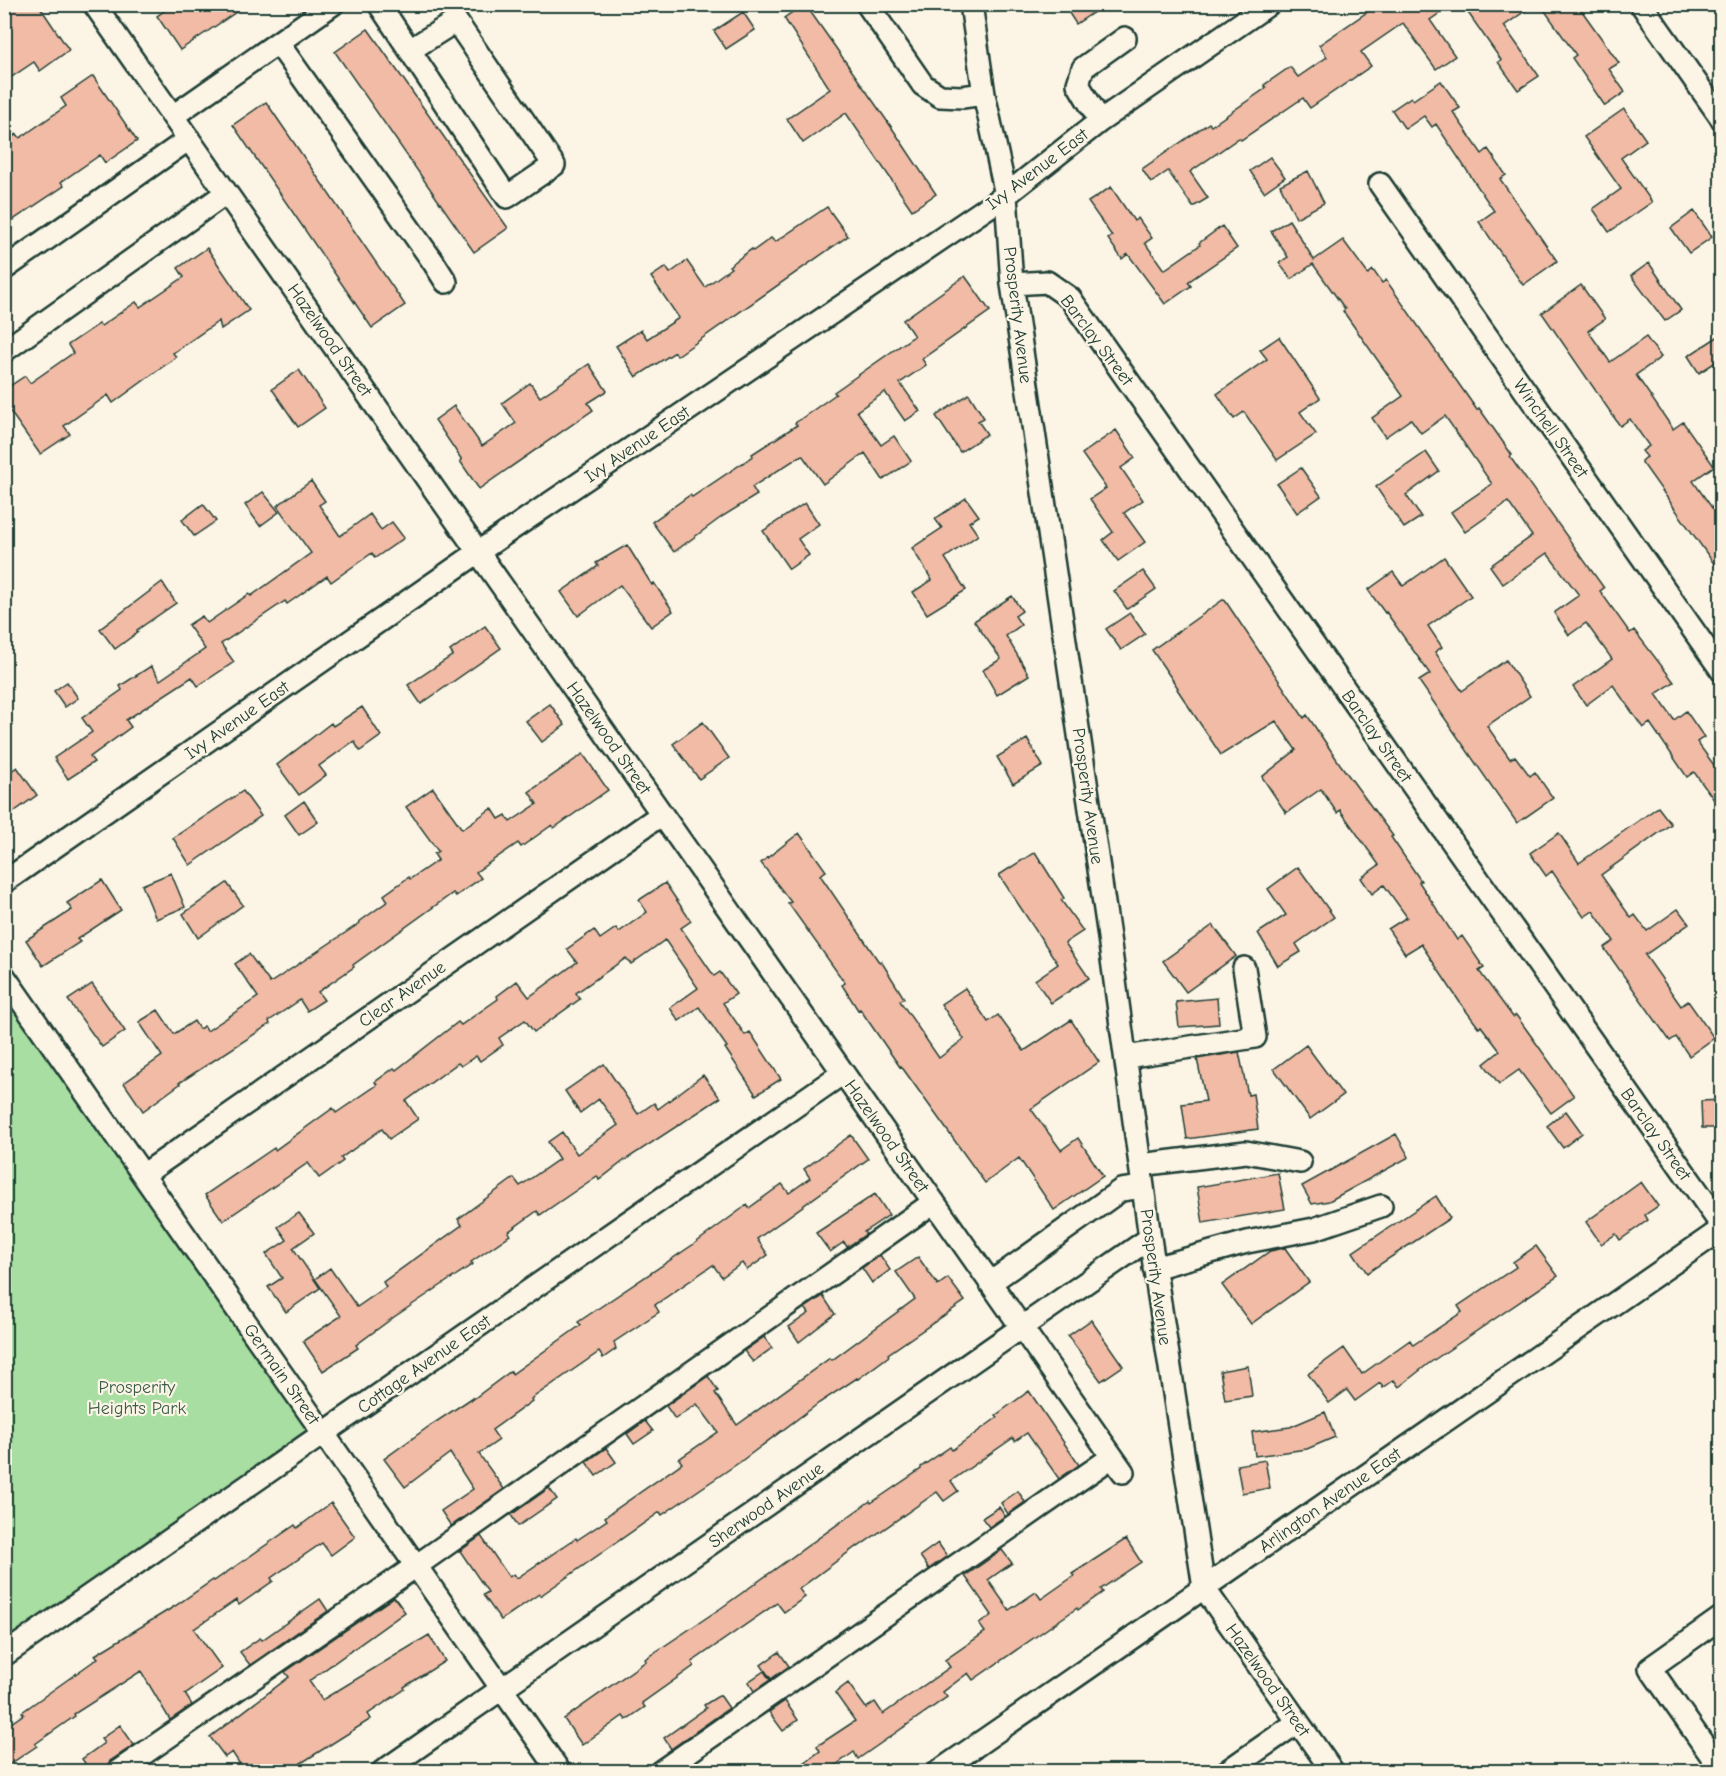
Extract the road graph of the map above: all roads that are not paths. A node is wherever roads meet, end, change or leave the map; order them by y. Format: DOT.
graph roads {
  1 [pos="94,4"];
  2 [pos="333,4"];
  3 [pos="379,4"];
  4 [pos="867,4"];
  5 [pos="971,4"];
  6 [pos="1269,4"];
  7 [pos="1641,4"];
  8 [pos="1125,38"];
  9 [pos="278,43"];
  10 [pos="410,50"];
  11 [pos="984,94"];
  12 [pos="173,116"];
  13 [pos="1722,119"];
  14 [pos="1100,121"];
  15 [pos="189,139"];
  16 [pos="1380,184"];
  17 [pos="226,193"];
  18 [pos="1006,195"];
  19 [pos="4,269"];
  20 [pos="446,282"];
  21 [pos="1012,284"];
  22 [pos="4,351"];
  23 [pos="478,552"];
  24 [pos="1722,671"];
  25 [pos="662,814"];
  26 [pos="4,882"];
  27 [pos="1244,968"];
  28 [pos="4,976"];
  29 [pos="1126,1057"];
  30 [pos="843,1073"];
  31 [pos="1300,1162"];
  32 [pos="1140,1166"];
  33 [pos="143,1174"];
  34 [pos="1143,1187"];
  35 [pos="933,1202"];
  36 [pos="1381,1206"];
  37 [pos="1722,1227"];
  38 [pos="1150,1238"];
  39 [pos="1154,1268"];
  40 [pos="990,1283"];
  41 [pos="1022,1328"];
  42 [pos="324,1433"];
  43 [pos="416,1566"];
  44 [pos="1204,1588"];
  45 [pos="1722,1617"];
  46 [pos="4,1655"];
  47 [pos="502,1689"];
  48 [pos="1298,1722"];
  49 [pos="1722,1770"];
  50 [pos="117,1772"];
  51 [pos="382,1772"];
  52 [pos="560,1772"];
  53 [pos="660,1772"];
  54 [pos="938,1772"];
  55 [pos="1226,1772"];
  56 [pos="1333,1772"];
  1 -- 12 [label="street, Hazelwood Street"];
  2 -- 9 [label="street"];
  3 -- 10 [label="street"];
  4 -- 11 [label="street"];
  5 -- 11 [label="street, Prosperity Avenue"];
  6 -- 14 [label="street, Ivy Avenue East"];
  7 -- 13 [label="street"];
  8 -- 14 [label="street"];
  9 -- 12 [label="street"];
  9 -- 20 [label="street"];
  10 -- 10 [label="street"];
  11 -- 18 [label="street, Prosperity Avenue"];
  12 -- 15 [label="street, Hazelwood Street"];
  14 -- 18 [label="street, Ivy Avenue East"];
  15 -- 17 [label="street, Hazelwood Street"];
  15 -- 19 [label="street"];
  16 -- 24 [label="street, Winchell Street"];
  17 -- 22 [label="street"];
  17 -- 23 [label="street, Hazelwood Street"];
  18 -- 21 [label="street, Prosperity Avenue"];
  18 -- 23 [label="street, Ivy Avenue East"];
  21 -- 29 [label="street, Prosperity Avenue"];
  21 -- 37 [label="street, Barclay Street"];
  23 -- 25 [label="street, Hazelwood Street"];
  23 -- 26 [label="street, Ivy Avenue East"];
  25 -- 30 [label="street, Hazelwood Street"];
  25 -- 33 [label="street, Clear Avenue"];
  27 -- 29 [label="street"];
  28 -- 33 [label="street, Germain Street"];
  29 -- 32 [label="street, Prosperity Avenue"];
  30 -- 35 [label="street, Hazelwood Street"];
  30 -- 42 [label="street, Cottage Avenue East"];
  31 -- 32 [label="street"];
  32 -- 34 [label="street, Prosperity Avenue"];
  33 -- 42 [label="street, Germain Street"];
  34 -- 38 [label="street, Prosperity Avenue"];
  34 -- 40 [label="street"];
  35 -- 40 [label="street, Hazelwood Street"];
  35 -- 43 [label="street"];
  36 -- 39 [label="street"];
  37 -- 44 [label="street, Arlington Avenue East"];
  38 -- 39 [label="street, Prosperity Avenue"];
  38 -- 41 [label="street, Sherwood Avenue"];
  39 -- 44 [label="street, Prosperity Avenue"];
  40 -- 41 [label="street, Hazelwood Street"];
  41 -- 47 [label="street, Sherwood Avenue"];
  41 -- 53 [label="street, Hazelwood Street"];
  42 -- 43 [label="street, Germain Street"];
  42 -- 46 [label="street, Cottage Avenue East"];
  43 -- 47 [label="street, Germain Street"];
  43 -- 50 [label="street"];
  44 -- 48 [label="street, Hazelwood Street"];
  44 -- 54 [label="street, Arlington Avenue East"];
  45 -- 49 [label="street"];
  47 -- 51 [label="street, Sherwood Avenue"];
  47 -- 52 [label="street, Germain Street"];
  48 -- 55 [label="street"];
  48 -- 56 [label="street, Hazelwood Street"];
}
